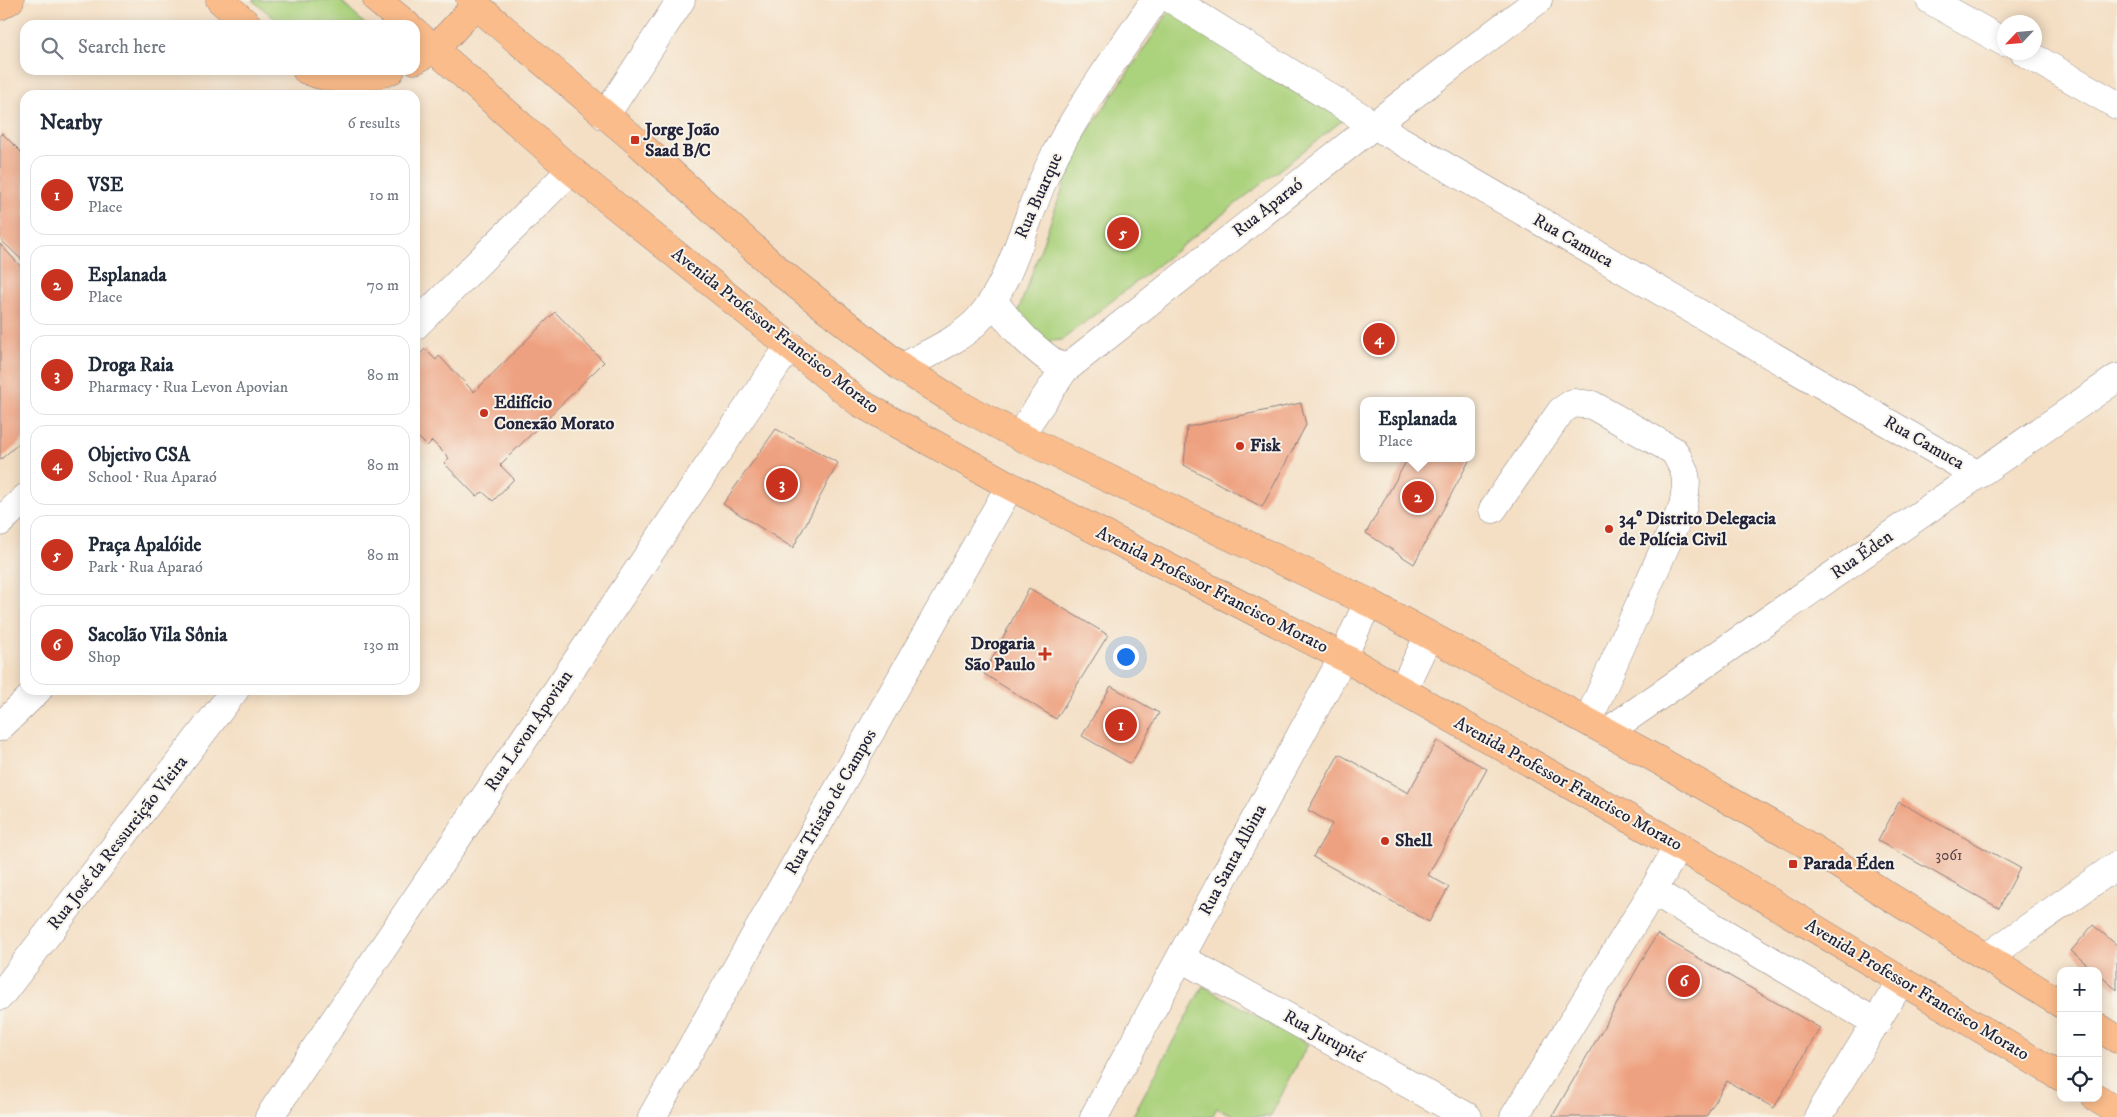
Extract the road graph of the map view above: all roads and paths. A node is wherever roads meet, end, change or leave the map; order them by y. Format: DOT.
graph roads {
  1 [pos="10,0"];
  2 [pos="220,0"];
  3 [pos="377,0"];
  4 [pos="681,0"];
  5 [pos="1155,0"];
  6 [pos="1172,0"];
  7 [pos="1538,0"];
  8 [pos="1930,0"];
  9 [pos="473,3"];
  10 [pos="0,6"];
  11 [pos="242,20"];
  12 [pos="401,20"];
  13 [pos="1997,38"];
  14 [pos="420,44"];
  15 [pos="425,55"];
  16 [pos="2038,60"];
  17 [pos="318,75"];
  18 [pos="372,75"];
  19 [pos="2117,105"];
  20 [pos="605,116"];
  21 [pos="1374,125"];
  22 [pos="572,170"];
  23 [pos="993,300"];
  24 [pos="420,321"];
  25 [pos="790,345"];
  26 [pos="902,368"];
  27 [pos="1064,370"];
  28 [pos="2117,378"];
  29 [pos="1018,436"];
  30 [pos="1978,475"];
  31 [pos="1010,486"];
  32 [pos="20,503"];
  33 [pos="1493,509"];
  34 [pos="0,522"];
  35 [pos="1368,602"];
  36 [pos="1429,635"];
  37 [pos="1343,657"];
  38 [pos="1402,691"];
  39 [pos="33,695"];
  40 [pos="231,695"];
  41 [pos="0,727"];
  42 [pos="1597,727"];
  43 [pos="1678,846"];
  44 [pos="2117,866"];
  45 [pos="1653,891"];
  46 [pos="1181,958"];
  47 [pos="1987,958"];
  48 [pos="1901,981"];
  49 [pos="0,996"];
  50 [pos="2057,1002"];
  51 [pos="1877,1023"];
  52 [pos="2102,1030"];
  53 [pos="2117,1039"];
  54 [pos="2057,1075"];
  55 [pos="2102,1102"];
  56 [pos="2117,1111"];
  57 [pos="269,1117"];
  58 [pos="652,1117"];
  59 [pos="1094,1117"];
  60 [pos="1468,1117"];
  61 [pos="1514,1117"];
  62 [pos="1818,1117"];
  1 -- 10 [label="main road"];
  2 -- 11 [label="main road"];
  3 -- 12 [label="main road"];
  4 -- 20 [label="street"];
  5 -- 23 [label="street, Rua Buarque"];
  6 -- 21 [label="street, Rua Camuca"];
  7 -- 21 [label="street, Rua Aparaó"];
  8 -- 13 [label="street"];
  9 -- 15 [label="main road"];
  9 -- 20 [label="main road"];
  14 -- 15 [label="main road, Avenida Professor Francisco Morato"];
  15 -- 22 [label="main road, Avenida Professor Francisco Morato"];
  16 -- 19 [label="street"];
  17 -- 18 [label="main road"];
  20 -- 26 [label="main road"];
  21 -- 27 [label="street, Rua Aparaó"];
  21 -- 30 [label="street, Rua Camuca"];
  22 -- 24 [label="street"];
  22 -- 25 [label="main road, Avenida Professor Francisco Morato"];
  23 -- 26 [label="street, Rua Buarque"];
  23 -- 27 [label="street"];
  25 -- 31 [label="main road, Avenida Professor Francisco Morato"];
  25 -- 57 [label="street, Rua Levon Apovian"];
  26 -- 29 [label="main road"];
  27 -- 29 [label="street, Rua Aparaó"];
  28 -- 30 [label="street, Rua Éden"];
  29 -- 35 [label="main road"];
  30 -- 42 [label="street, Rua Éden"];
  31 -- 37 [label="main road, Avenida Professor Francisco Morato"];
  31 -- 58 [label="street, Rua Tristão de Campos"];
  32 -- 34 [label="street"];
  33 -- 42 [label="street"];
  35 -- 36 [label="main road"];
  35 -- 37 [label="street, Rua Santa Albina"];
  36 -- 38 [label="street"];
  36 -- 42 [label="main road"];
  37 -- 38 [label="main road, Avenida Professor Francisco Morato"];
  37 -- 46 [label="street, Rua Santa Albina"];
  38 -- 43 [label="main road, Avenida Professor Francisco Morato"];
  39 -- 41 [label="street"];
  40 -- 49 [label="street, Rua José da Ressureição Vieira"];
  42 -- 47 [label="main road"];
  43 -- 45 [label="street"];
  43 -- 48 [label="main road, Avenida Professor Francisco Morato"];
  44 -- 47 [label="street"];
  45 -- 51 [label="street"];
  45 -- 61 [label="street"];
  46 -- 59 [label="street, Rua Santa Albina"];
  46 -- 60 [label="street, Rua Jurupité"];
  47 -- 50 [label="main road"];
  48 -- 51 [label="street"];
  48 -- 54 [label="main road, Avenida Professor Francisco Morato"];
  51 -- 62 [label="street"];
  52 -- 53 [label="main road"];
  55 -- 56 [label="main road"];
}
